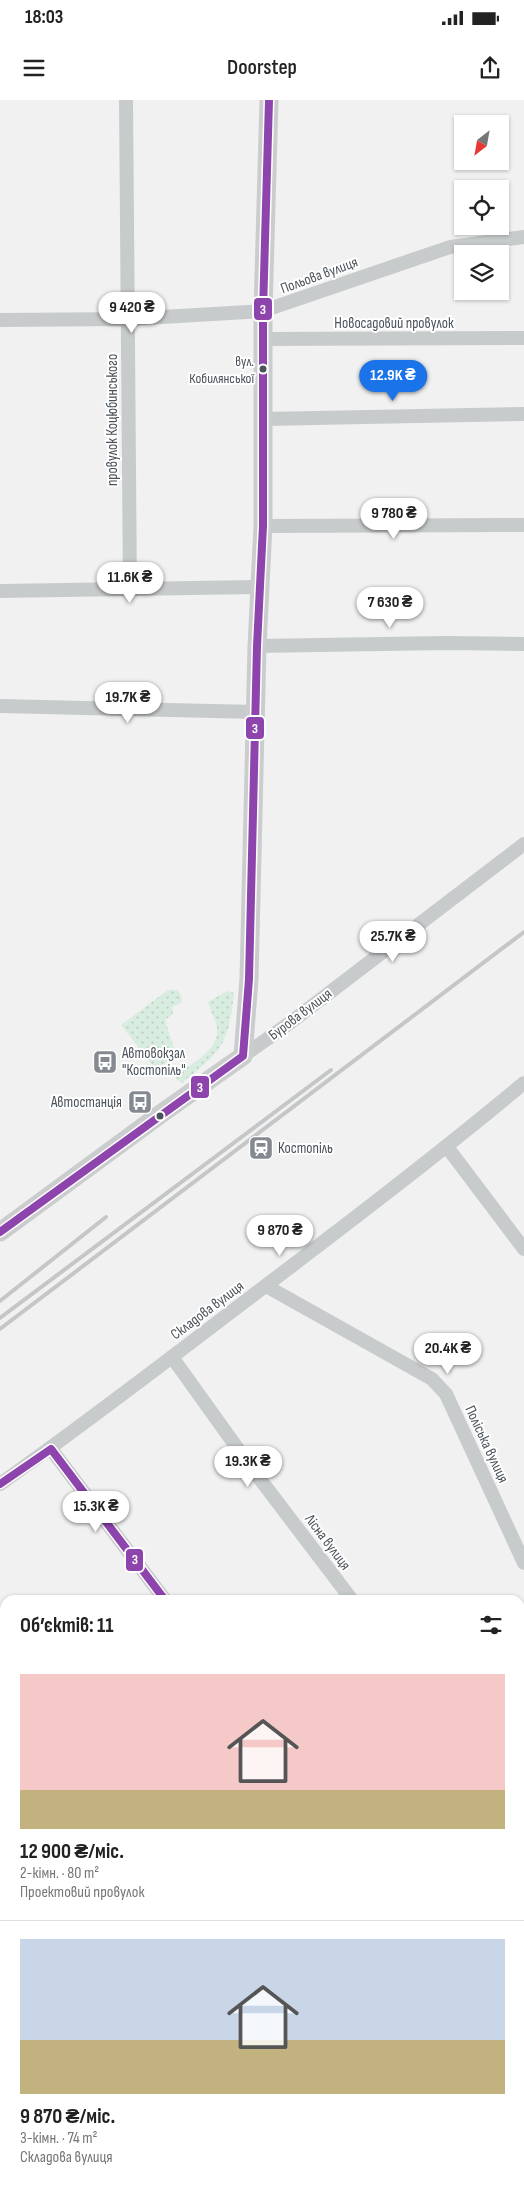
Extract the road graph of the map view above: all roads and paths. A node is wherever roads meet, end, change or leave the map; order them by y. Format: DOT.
graph roads {
  1 [pos="126,100"];
  2 [pos="269,100"];
  3 [pos="524,237"];
  4 [pos="263,311"];
  5 [pos="128,319"];
  6 [pos="0,320"];
  7 [pos="524,338"];
  8 [pos="263,339"];
  9 [pos="524,414"];
  10 [pos="263,419"];
  11 [pos="524,525"];
  12 [pos="263,526"];
  13 [pos="260,587"];
  14 [pos="130,590"];
  15 [pos="0,591"];
  16 [pos="524,644"];
  17 [pos="257,646"];
  18 [pos="0,706"];
  19 [pos="255,712"];
  20 [pos="524,844"];
  21 [pos="243,1056"];
  22 [pos="524,1083"];
  23 [pos="448,1147"];
  24 [pos="0,1232"];
  25 [pos="524,1249"];
  26 [pos="266,1286"];
  27 [pos="172,1357"];
  28 [pos="51,1449"];
  29 [pos="0,1484"];
  30 [pos="524,1563"];
  31 [pos="161,1595"];
  32 [pos="348,1595"];
  1 -- 5 [label="street, провулок Коцюбинського"];
  2 -- 4 [label="main road"];
  3 -- 4 [label="street, Польова вулиця"];
  4 -- 5 [label="street, Польова вулиця"];
  4 -- 8 [label="main road"];
  5 -- 6 [label="street, Польова вулиця"];
  5 -- 14 [label="street, провулок Коцюбинського"];
  7 -- 8 [label="street, Новосадовий провулок"];
  8 -- 10 [label="main road"];
  9 -- 10 [label="street"];
  10 -- 12 [label="main road"];
  11 -- 12 [label="street"];
  12 -- 13 [label="main road"];
  13 -- 14 [label="street"];
  13 -- 17 [label="main road"];
  14 -- 15 [label="street"];
  16 -- 17 [label="street"];
  17 -- 19 [label="main road"];
  18 -- 19 [label="street"];
  19 -- 21 [label="main road"];
  20 -- 21 [label="street, Бурова вулиця"];
  21 -- 24 [label="main road, Бурова вулиця"];
  22 -- 23 [label="street, Складова вулиця"];
  23 -- 25 [label="street"];
  23 -- 26 [label="street, Складова вулиця"];
  26 -- 27 [label="street, Складова вулиця"];
  26 -- 30 [label="street, Поліська вулиця"];
  27 -- 28 [label="street, Складова вулиця"];
  27 -- 32 [label="street, Лісна вулиця"];
  28 -- 29 [label="street, Складова вулиця"];
  28 -- 31 [label="street"];
}
